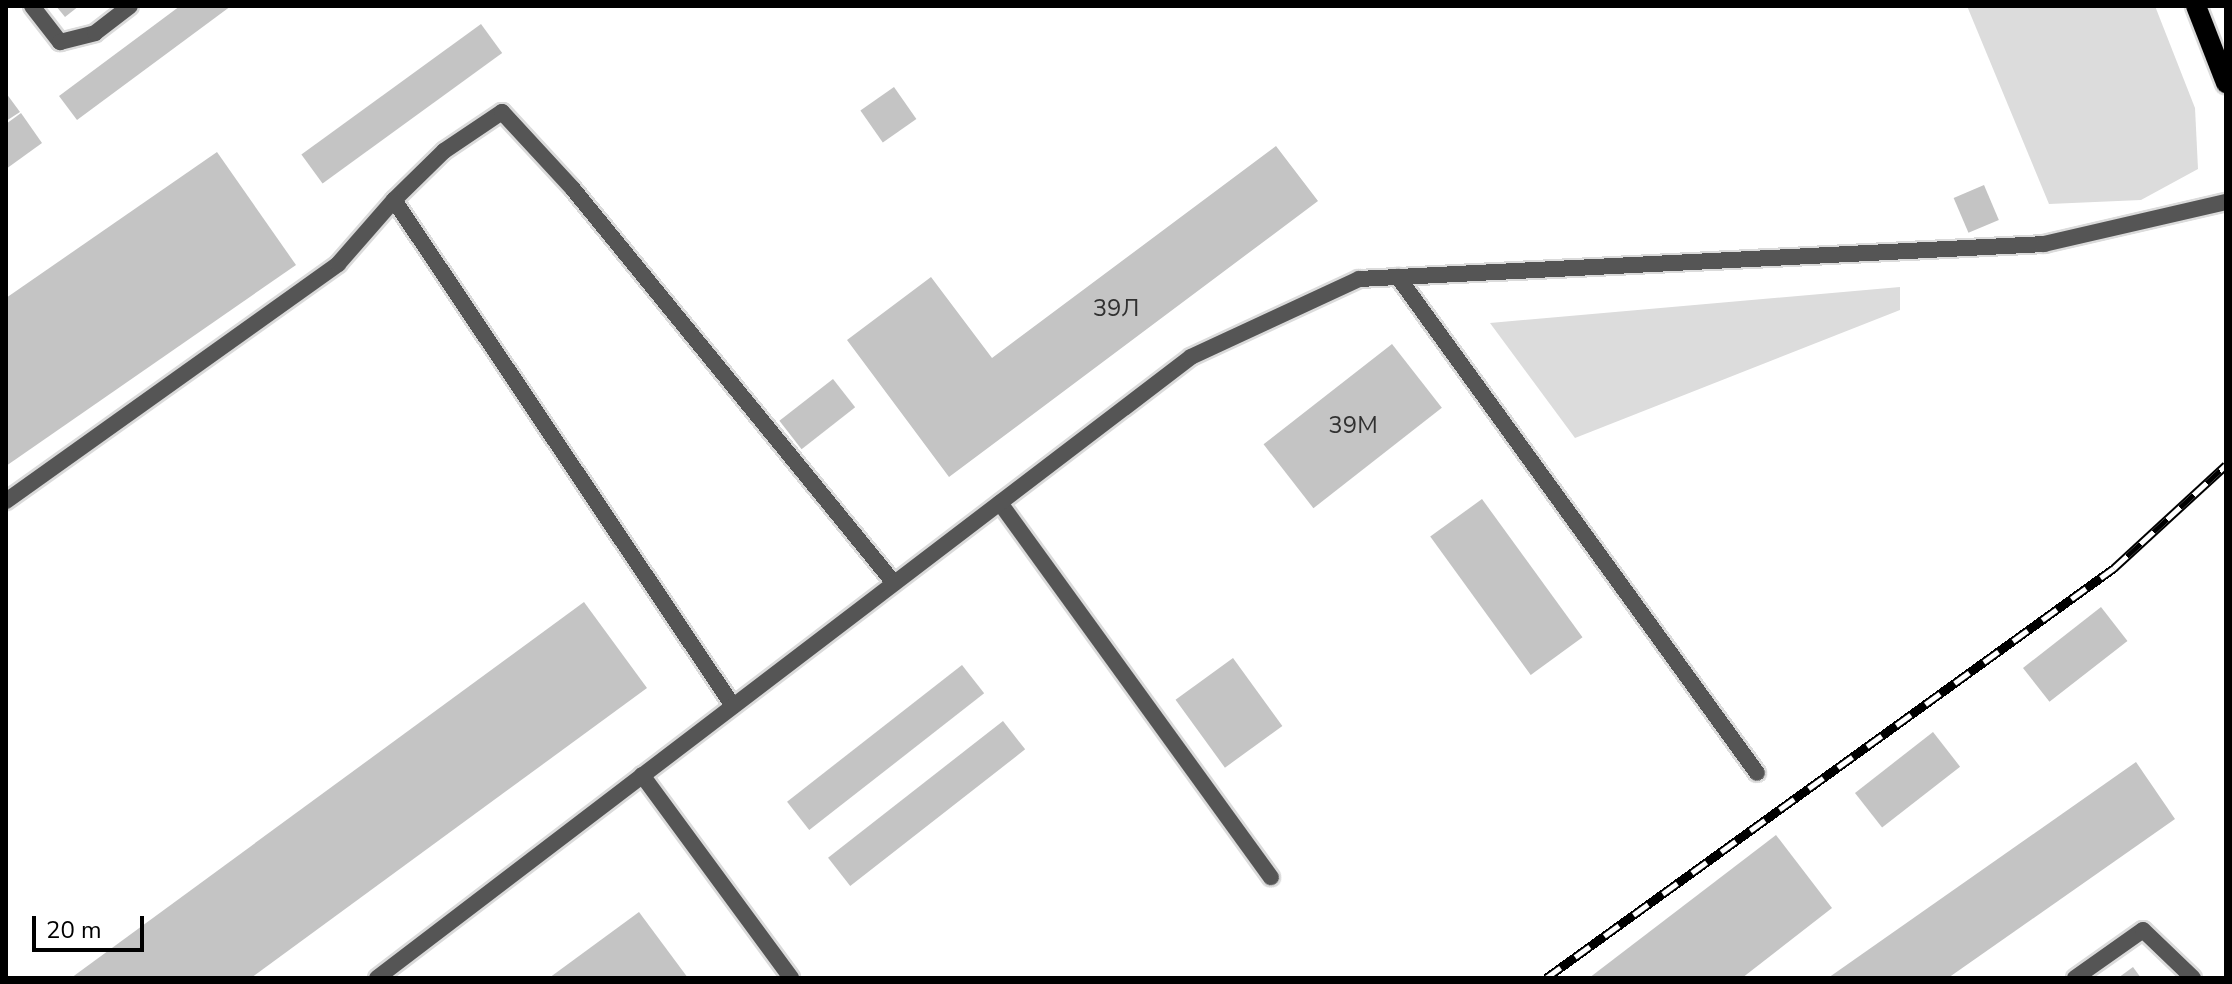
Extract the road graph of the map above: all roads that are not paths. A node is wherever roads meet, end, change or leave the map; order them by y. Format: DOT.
graph roads {
  1 [pos="32,6"];
  2 [pos="130,6"];
  3 [pos="2196,6"];
  4 [pos="2226,83"];
  5 [pos="394,200"];
  6 [pos="2226,202"];
  7 [pos="1398,277"];
  8 [pos="6,501"];
  9 [pos="1000,503"];
  10 [pos="894,583"];
  11 [pos="733,706"];
  12 [pos="1757,773"];
  13 [pos="642,775"];
  14 [pos="1271,877"];
  15 [pos="377,978"];
  16 [pos="791,978"];
  17 [pos="2075,978"];
  18 [pos="2193,978"];
  1 -- 2 [label="lane"];
  3 -- 4 [label="main road"];
  5 -- 8 [label="lane"];
  5 -- 10 [label="lane"];
  5 -- 11 [label="lane"];
  6 -- 7 [label="lane"];
  7 -- 9 [label="lane"];
  7 -- 12 [label="lane"];
  9 -- 10 [label="lane"];
  9 -- 14 [label="lane"];
  10 -- 11 [label="lane"];
  11 -- 13 [label="lane"];
  13 -- 15 [label="lane"];
  13 -- 16 [label="lane"];
  17 -- 18 [label="lane"];
}
